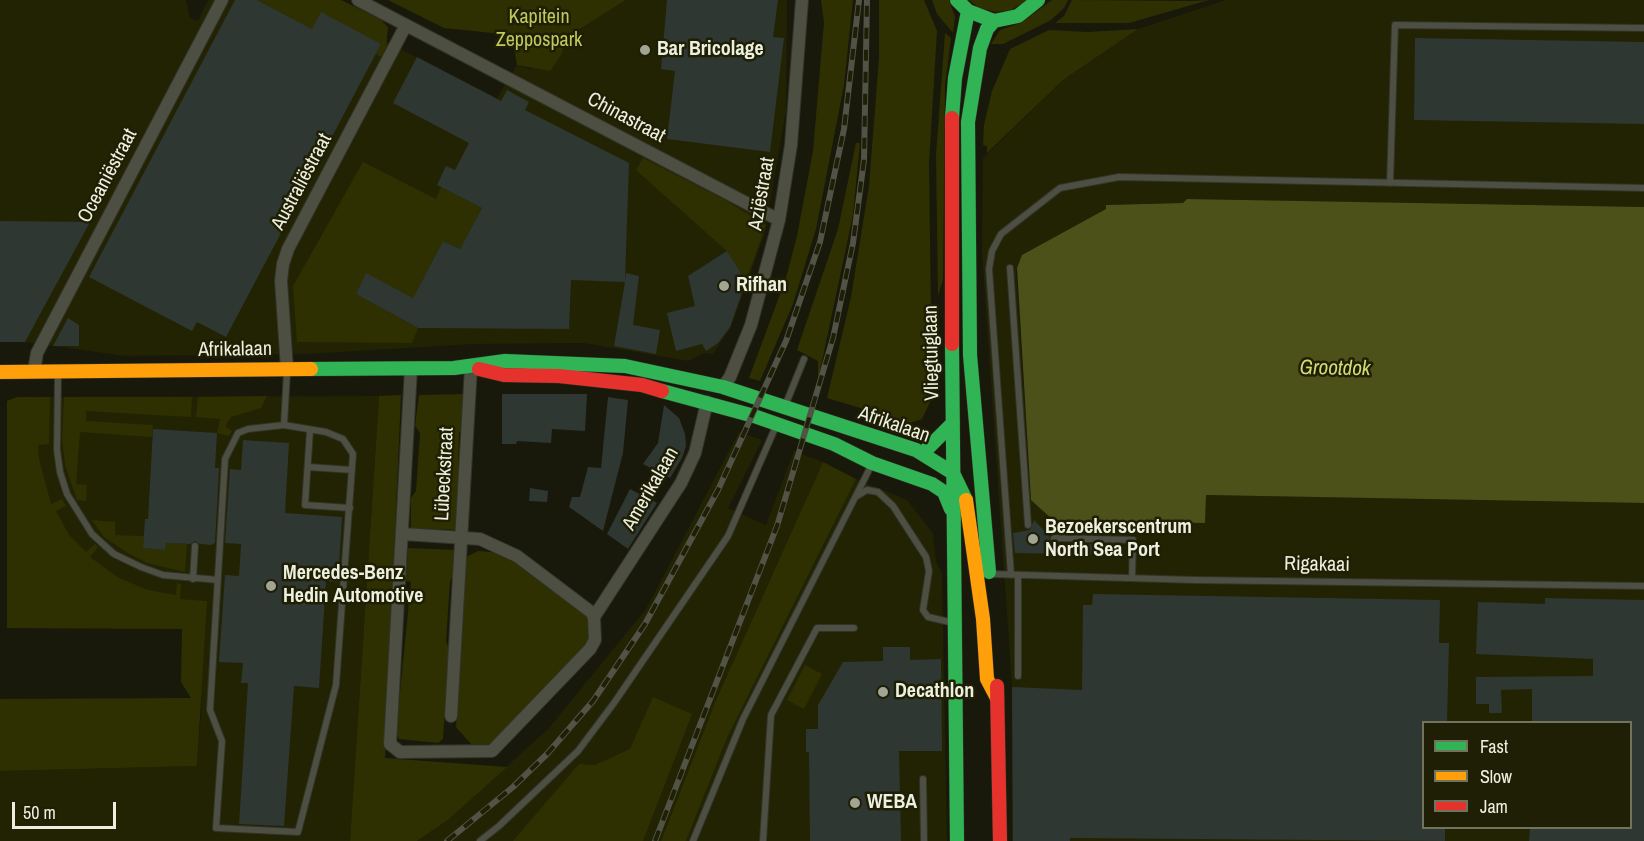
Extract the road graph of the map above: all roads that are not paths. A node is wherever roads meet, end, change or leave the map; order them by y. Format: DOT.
graph roads {
  1 [pos="222,0"];
  2 [pos="357,0"];
  3 [pos="802,0"];
  4 [pos="957,0"];
  5 [pos="1038,0"];
  6 [pos="968,11"];
  7 [pos="994,21"];
  8 [pos="406,26"];
  9 [pos="1644,28"];
  10 [pos="1390,183"];
  11 [pos="1644,188"];
  12 [pos="779,220"];
  13 [pos="1010,268"];
  14 [pos="804,359"];
  15 [pos="471,367"];
  16 [pos="411,368"];
  17 [pos="287,369"];
  18 [pos="34,371"];
  19 [pos="58,371"];
  20 [pos="0,372"];
  21 [pos="723,387"];
  22 [pos="707,402"];
  23 [pos="784,408"];
  24 [pos="953,423"];
  25 [pos="777,424"];
  26 [pos="284,425"];
  27 [pos="310,430"];
  28 [pos="977,451"];
  29 [pos="923,453"];
  30 [pos="872,463"];
  31 [pos="308,466"];
  32 [pos="352,470"];
  33 [pos="953,474"];
  34 [pos="916,479"];
  35 [pos="855,497"];
  36 [pos="350,508"];
  37 [pos="953,513"];
  38 [pos="1028,525"];
  39 [pos="403,534"];
  40 [pos="461,537"];
  41 [pos="1054,538"];
  42 [pos="195,546"];
  43 [pos="989,574"];
  44 [pos="1015,575"];
  45 [pos="1132,578"];
  46 [pos="193,579"];
  47 [pos="218,580"];
  48 [pos="1644,586"];
  49 [pos="594,618"];
  50 [pos="954,623"];
  51 [pos="854,628"];
  52 [pos="1018,676"];
  53 [pos="998,698"];
  54 [pos="451,716"];
  55 [pos="923,779"];
  56 [pos="480,841"];
  57 [pos="693,841"];
  58 [pos="762,841"];
  59 [pos="924,841"];
  60 [pos="957,841"];
  61 [pos="1000,841"];
  1 -- 18 [label="street, Oceaniëstraat"];
  2 -- 8 [label="street, Chinastraat"];
  3 -- 12 [label="street, Aziëstraat"];
  4 -- 6 [label="main road"];
  5 -- 7 [label="main road"];
  6 -- 7 [label="main road"];
  6 -- 24 [label="main road, Vliegtuiglaan"];
  7 -- 28 [label="main road, Vliegtuiglaan"];
  8 -- 12 [label="street, Chinastraat"];
  8 -- 17 [label="street, Australiëstraat"];
  9 -- 10 [label="lane"];
  10 -- 11 [label="lane"];
  10 -- 44 [label="lane"];
  12 -- 21 [label="street, Aziëstraat"];
  13 -- 38 [label="lane"];
  14 -- 23 [label="lane"];
  15 -- 16 [label="main road, Afrikalaan"];
  15 -- 21 [label="main road, Afrikalaan"];
  15 -- 22 [label="main road, Afrikalaan"];
  15 -- 40 [label="street, Lübeckstraat"];
  16 -- 17 [label="main road, Afrikalaan"];
  16 -- 39 [label="street, Lübeckstraat"];
  17 -- 19 [label="main road, Afrikalaan"];
  17 -- 26 [label="lane"];
  18 -- 19 [label="main road, Afrikalaan"];
  18 -- 20 [label="main road, Afrikalaan"];
  19 -- 46 [label="lane"];
  21 -- 23 [label="main road, Afrikalaan"];
  22 -- 25 [label="main road, Afrikalaan"];
  22 -- 49 [label="street, Amerikalaan"];
  23 -- 25 [label="lane"];
  23 -- 29 [label="main road, Afrikalaan"];
  24 -- 29 [label="main road"];
  24 -- 33 [label="main road, Vliegtuiglaan"];
  25 -- 30 [label="main road, Afrikalaan"];
  25 -- 56 [label="lane"];
  26 -- 27 [label="lane"];
  26 -- 47 [label="lane"];
  27 -- 31 [label="lane"];
  27 -- 32 [label="lane"];
  28 -- 33 [label="main road"];
  28 -- 43 [label="main road, Vliegtuiglaan"];
  29 -- 33 [label="main road, Afrikalaan"];
  30 -- 34 [label="main road, Afrikalaan"];
  30 -- 35 [label="lane"];
  31 -- 32 [label="lane"];
  31 -- 36 [label="lane"];
  32 -- 36 [label="lane"];
  33 -- 34 [label="main road, Afrikalaan"];
  33 -- 37 [label="main road, Vliegtuiglaan"];
  33 -- 53 [label="main road"];
  34 -- 37 [label="main road"];
  35 -- 50 [label="lane"];
  35 -- 57 [label="lane"];
  36 -- 47 [label="lane"];
  37 -- 50 [label="main road, Vliegtuiglaan"];
  39 -- 40 [label="street, Lübeckstraat"];
  39 -- 49 [label="street"];
  40 -- 49 [label="street"];
  40 -- 54 [label="street"];
  41 -- 45 [label="lane"];
  42 -- 46 [label="lane"];
  43 -- 44 [label="lane, Rigakaai"];
  43 -- 53 [label="main road, Vliegtuiglaan"];
  44 -- 45 [label="lane, Rigakaai"];
  44 -- 52 [label="lane"];
  45 -- 48 [label="lane, Rigakaai"];
  46 -- 47 [label="lane"];
  50 -- 60 [label="main road, Vliegtuiglaan"];
  51 -- 58 [label="lane"];
  53 -- 61 [label="main road, Vliegtuiglaan"];
  55 -- 59 [label="lane"];
}
